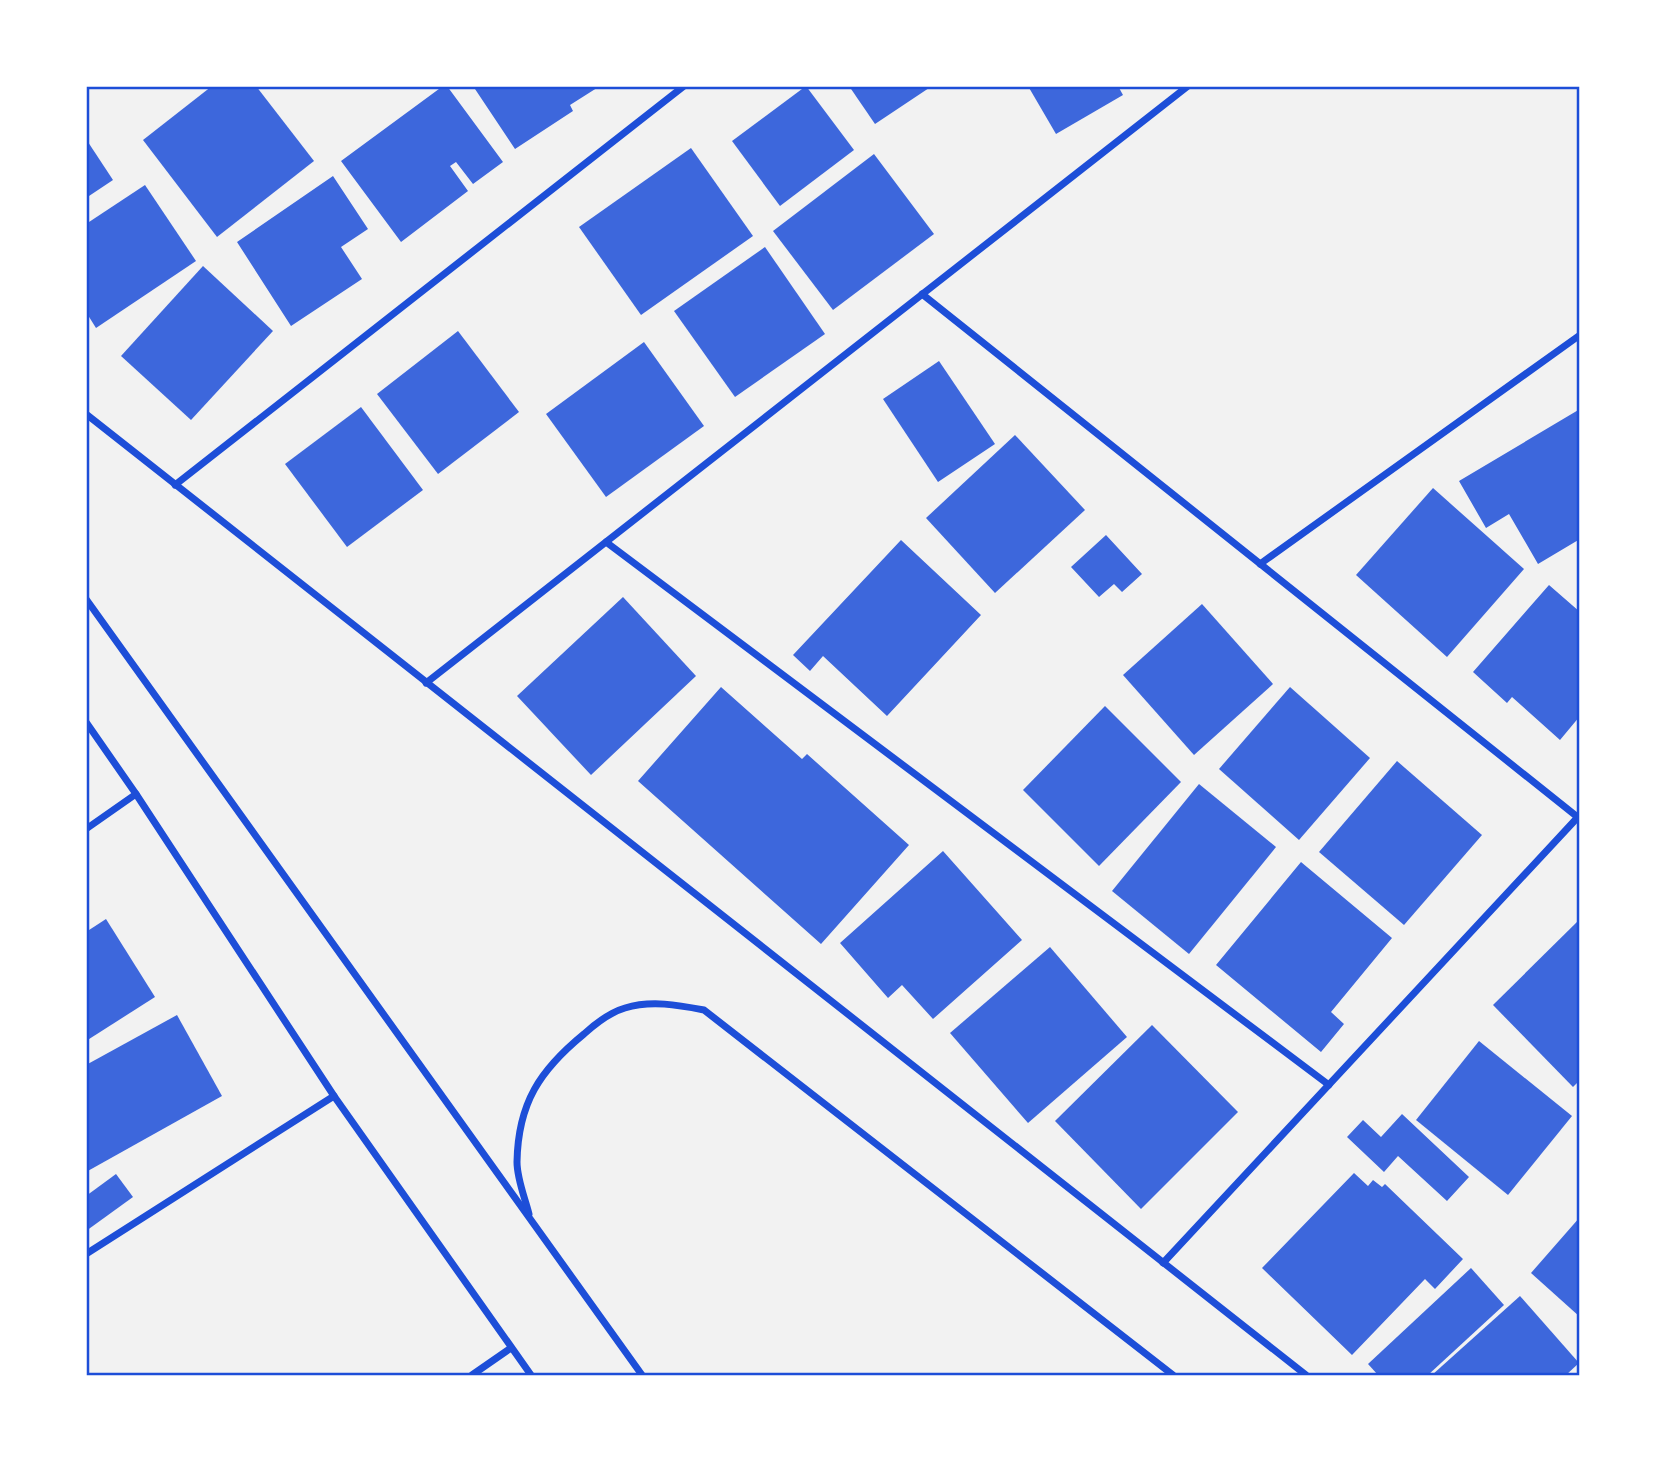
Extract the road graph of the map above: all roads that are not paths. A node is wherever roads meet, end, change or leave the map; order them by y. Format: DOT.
graph roads {
  1 [pos="684,86"];
  2 [pos="1188,86"];
  3 [pos="922,294"];
  4 [pos="1580,335"];
  5 [pos="86,414"];
  6 [pos="175,485"];
  7 [pos="606,542"];
  8 [pos="1260,564"];
  9 [pos="86,599"];
  10 [pos="426,683"];
  11 [pos="86,722"];
  12 [pos="136,794"];
  13 [pos="1579,818"];
  14 [pos="86,829"];
  15 [pos="1329,1085"];
  16 [pos="334,1096"];
  17 [pos="530,1219"];
  18 [pos="86,1254"];
  19 [pos="1163,1263"];
  20 [pos="512,1348"];
  21 [pos="472,1375"];
  22 [pos="531,1375"];
  23 [pos="642,1375"];
  24 [pos="1172,1375"];
  25 [pos="1306,1375"];
  1 -- 6 [label="street"];
  2 -- 3 [label="street"];
  3 -- 7 [label="street"];
  3 -- 8 [label="street"];
  4 -- 8 [label="street"];
  5 -- 6 [label="street"];
  6 -- 10 [label="street"];
  7 -- 10 [label="street"];
  7 -- 15 [label="street"];
  8 -- 13 [label="street"];
  9 -- 17 [label="street"];
  10 -- 19 [label="street"];
  11 -- 12 [label="street"];
  12 -- 14 [label="street"];
  12 -- 16 [label="street"];
  13 -- 15 [label="street"];
  15 -- 19 [label="street"];
  16 -- 18 [label="street"];
  16 -- 20 [label="street"];
  17 -- 23 [label="street"];
  17 -- 24 [label="street"];
  19 -- 25 [label="street"];
  20 -- 21 [label="street"];
  20 -- 22 [label="street"];
}
